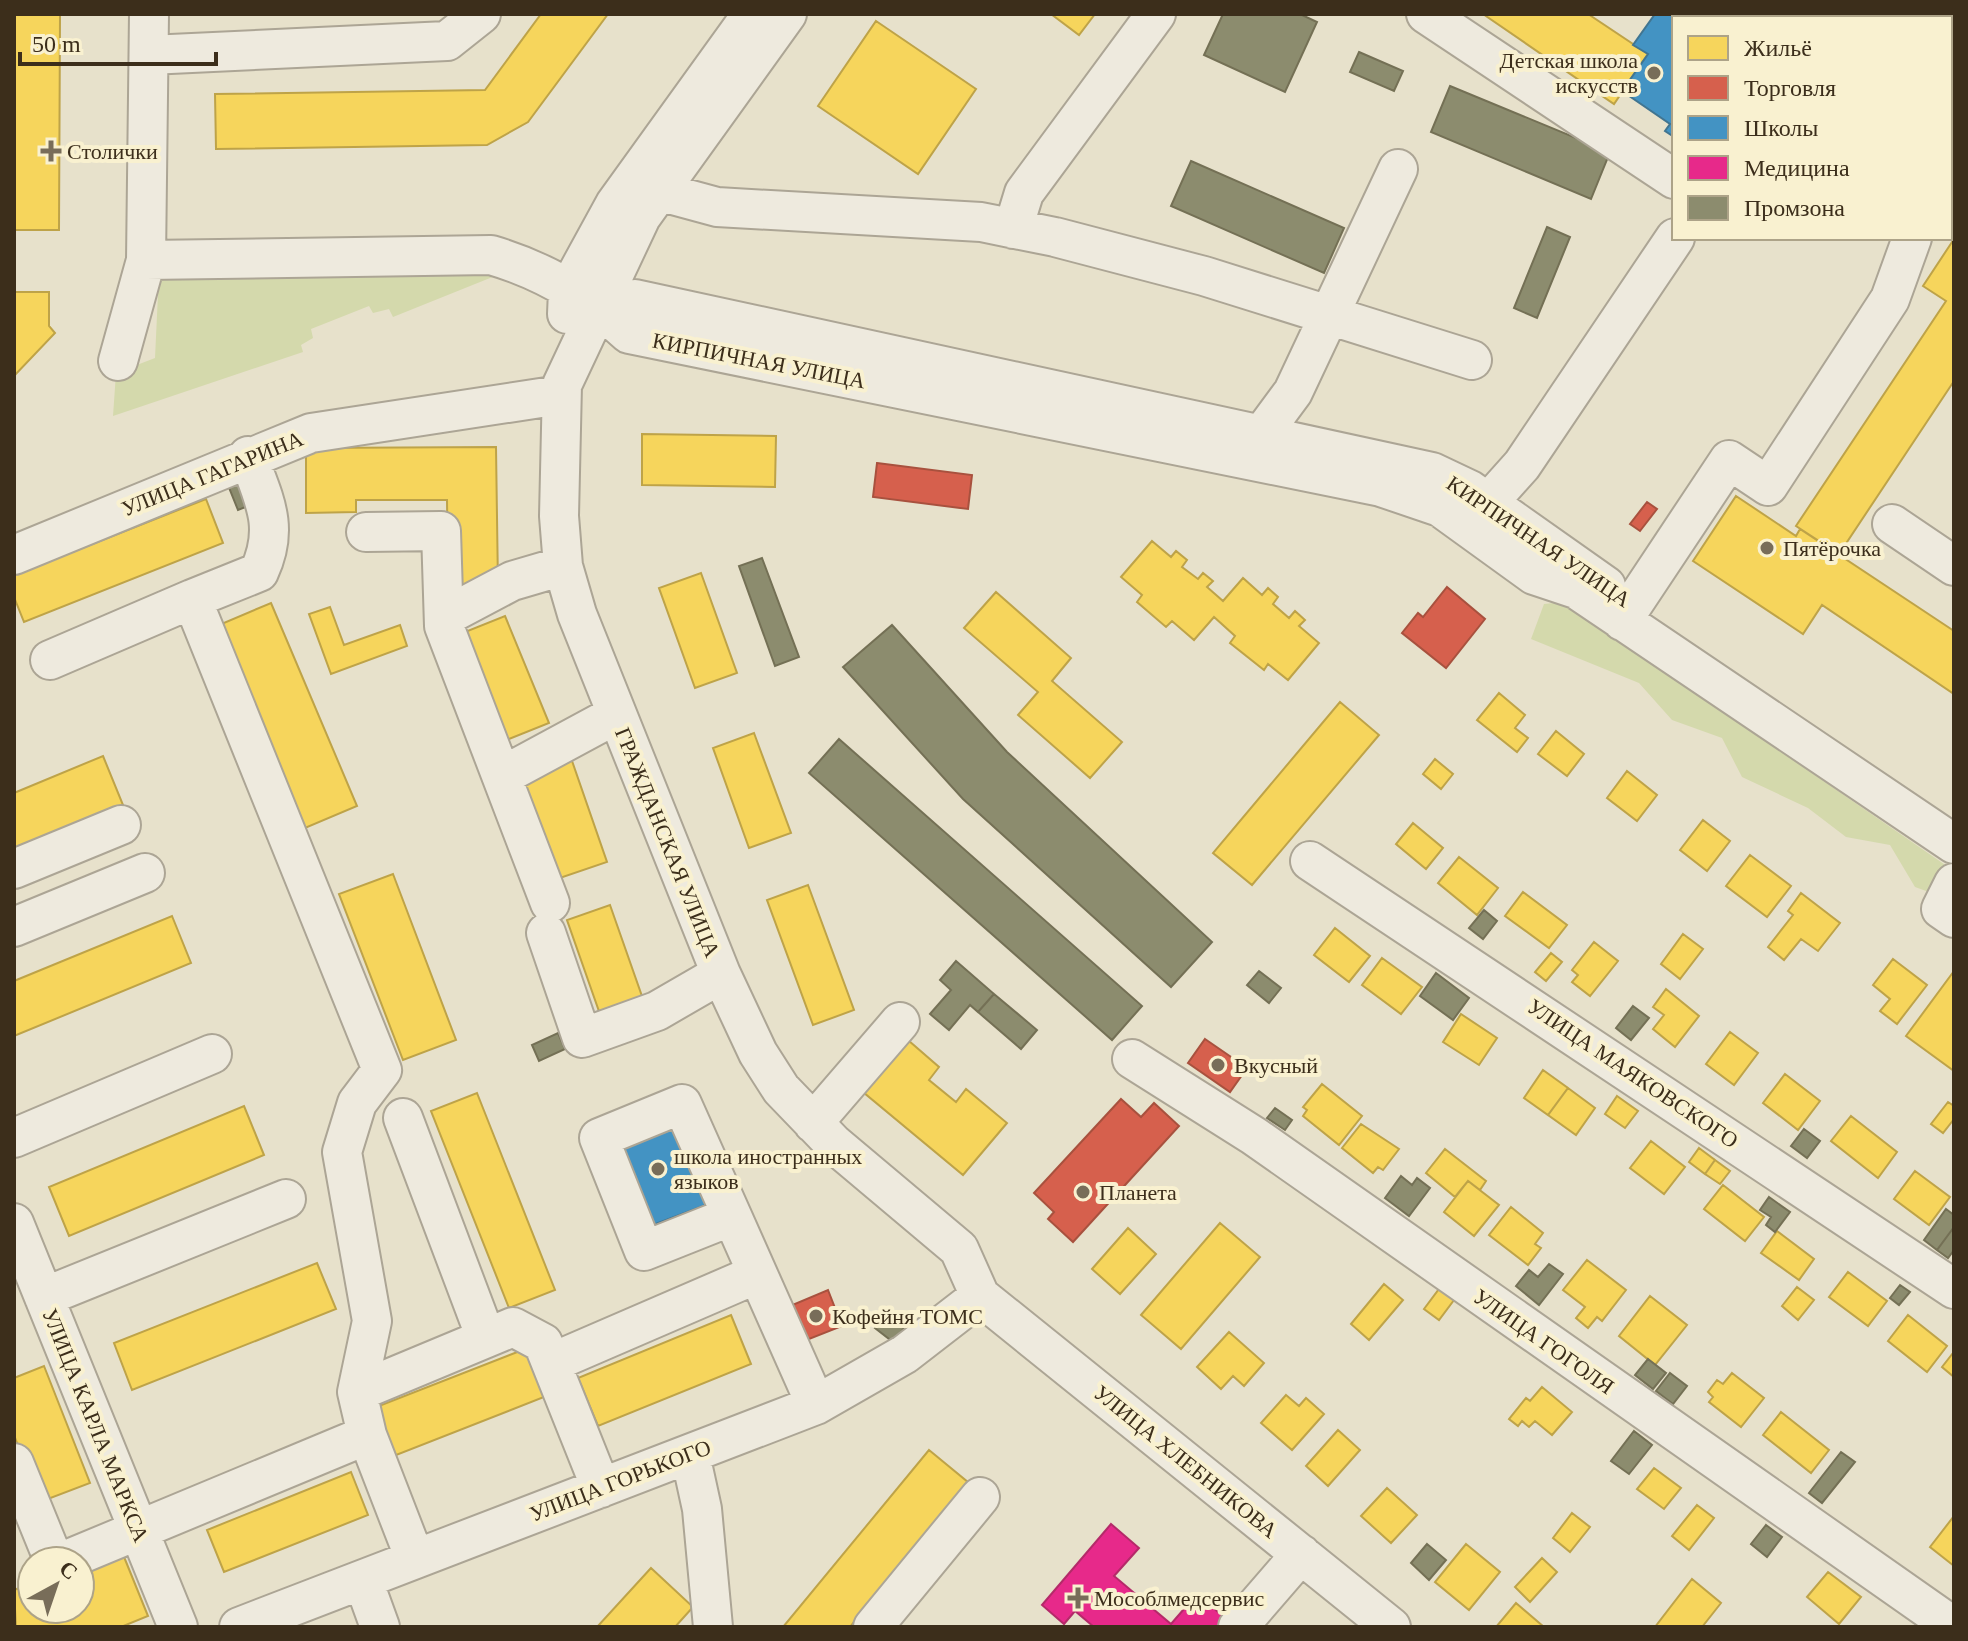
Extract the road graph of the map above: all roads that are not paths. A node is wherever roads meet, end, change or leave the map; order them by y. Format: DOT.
graph roads {
  1 [pos="149,14"];
  2 [pos="481,14"];
  3 [pos="752,14"];
  4 [pos="787,14"];
  5 [pos="1156,14"];
  6 [pos="1426,14"];
  7 [pos="149,55"];
  8 [pos="1398,169"];
  9 [pos="1672,178"];
  10 [pos="658,191"];
  11 [pos="1013,229"];
  12 [pos="1674,240"];
  13 [pos="1911,240"];
  14 [pos="146,260"];
  15 [pos="584,298"];
  16 [pos="1328,317"];
  17 [pos="1472,360"];
  18 [pos="118,361"];
  19 [pos="561,390"];
  20 [pos="1262,434"];
  21 [pos="248,456"];
  22 [pos="1488,503"];
  23 [pos="1892,524"];
  24 [pos="366,532"];
  25 [pos="14,555"];
  26 [pos="563,566"];
  27 [pos="1954,566"];
  28 [pos="192,599"];
  29 [pos="1627,612"];
  30 [pos="444,617"];
  31 [pos="50,660"];
  32 [pos="617,714"];
  33 [pos="502,776"];
  34 [pos="1954,814"];
  35 [pos="121,825"];
  36 [pos="1954,844"];
  37 [pos="1310,861"];
  38 [pos="14,869"];
  39 [pos="145,873"];
  40 [pos="1954,883"];
  41 [pos="1954,918"];
  42 [pos="14,927"];
  43 [pos="721,974"];
  44 [pos="900,1022"];
  45 [pos="212,1054"];
  46 [pos="1132,1059"];
  47 [pos="403,1118"];
  48 [pos="813,1123"];
  49 [pos="14,1138"];
  50 [pos="286,1199"];
  51 [pos="732,1216"];
  52 [pos="14,1223"];
  53 [pos="757,1274"];
  54 [pos="1954,1289"];
  55 [pos="980,1296"];
  56 [pos="44,1297"];
  57 [pos="486,1338"];
  58 [pos="551,1363"];
  59 [pos="357,1392"];
  60 [pos="816,1405"];
  61 [pos="367,1435"];
  62 [pos="690,1454"];
  63 [pos="14,1463"];
  64 [pos="601,1488"];
  65 [pos="980,1497"];
  66 [pos="140,1533"];
  67 [pos="47,1545"];
  68 [pos="96,1549"];
  69 [pos="1301,1554"];
  70 [pos="415,1559"];
  71 [pos="363,1580"];
  72 [pos="178,1627"];
  73 [pos="239,1627"];
  74 [pos="380,1627"];
  75 [pos="713,1627"];
  76 [pos="873,1627"];
  77 [pos="1238,1627"];
  78 [pos="1391,1627"];
  79 [pos="1954,1627"];
  1 -- 7 [label="street"];
  2 -- 7 [label="street"];
  3 -- 15 [label="street"];
  4 -- 10 [label="street"];
  5 -- 11 [label="street"];
  6 -- 9 [label="street"];
  7 -- 14 [label="street"];
  8 -- 16 [label="street"];
  10 -- 11 [label="street"];
  10 -- 15 [label="street"];
  11 -- 16 [label="street"];
  12 -- 22 [label="street"];
  13 -- 29 [label="street"];
  14 -- 15 [label="street"];
  14 -- 18 [label="street"];
  15 -- 19 [label="street, ГРАЖДАНСКАЯ УЛИЦА"];
  15 -- 20 [label="street, КИРПИЧНАЯ УЛИЦА"];
  15 -- 29 [label="street, КИРПИЧНАЯ УЛИЦА"];
  16 -- 17 [label="street"];
  16 -- 20 [label="street"];
  19 -- 21 [label="street, УЛИЦА ГАГАРИНА"];
  19 -- 26 [label="street, ГРАЖДАНСКАЯ УЛИЦА"];
  20 -- 22 [label="street, КИРПИЧНАЯ УЛИЦА"];
  21 -- 25 [label="street, УЛИЦА ГАГАРИНА"];
  21 -- 28 [label="street"];
  22 -- 29 [label="street, КИРПИЧНАЯ УЛИЦА"];
  23 -- 27 [label="street"];
  24 -- 30 [label="street"];
  26 -- 30 [label="street"];
  26 -- 32 [label="street, ГРАЖДАНСКАЯ УЛИЦА"];
  28 -- 31 [label="street"];
  28 -- 59 [label="street"];
  29 -- 34 [label="street, КИРПИЧНАЯ УЛИЦА"];
  29 -- 36 [label="street, КИРПИЧНАЯ УЛИЦА"];
  30 -- 33 [label="street"];
  32 -- 33 [label="street"];
  32 -- 43 [label="street, ГРАЖДАНСКАЯ УЛИЦА"];
  33 -- 43 [label="street"];
  35 -- 38 [label="street"];
  37 -- 54 [label="street, УЛИЦА МАЯКОВСКОГО"];
  39 -- 42 [label="street"];
  40 -- 41 [label="street"];
  43 -- 48 [label="street, ГРАЖДАНСКАЯ УЛИЦА"];
  44 -- 48 [label="street"];
  45 -- 49 [label="street"];
  46 -- 79 [label="street, УЛИЦА ГОГОЛЯ"];
  47 -- 57 [label="street"];
  48 -- 55 [label="street, ГРАЖДАНСКАЯ УЛИЦА"];
  50 -- 56 [label="street"];
  51 -- 53 [label="street"];
  52 -- 56 [label="street, УЛИЦА КАРЛА МАРКСА"];
  53 -- 58 [label="street"];
  53 -- 60 [label="street"];
  55 -- 60 [label="street, УЛИЦА ГОРЬКОГО"];
  55 -- 69 [label="street, УЛИЦА ХЛЕБНИКОВА"];
  56 -- 66 [label="street, УЛИЦА КАРЛА МАРКСА"];
  57 -- 58 [label="street"];
  57 -- 59 [label="street"];
  58 -- 64 [label="street"];
  59 -- 61 [label="street"];
  60 -- 62 [label="street, УЛИЦА ГОРЬКОГО"];
  61 -- 66 [label="street"];
  61 -- 70 [label="street"];
  62 -- 64 [label="street, УЛИЦА ГОРЬКОГО"];
  62 -- 75 [label="street"];
  63 -- 67 [label="street"];
  64 -- 70 [label="street, УЛИЦА ГОРЬКОГО"];
  65 -- 76 [label="street"];
  66 -- 68 [label="street"];
  66 -- 72 [label="street, УЛИЦА КАРЛА МАРКСА"];
  69 -- 77 [label="street"];
  69 -- 78 [label="street, УЛИЦА ХЛЕБНИКОВА"];
  70 -- 71 [label="street, УЛИЦА ГОРЬКОГО"];
  71 -- 73 [label="street, УЛИЦА ГОРЬКОГО"];
  71 -- 74 [label="street"];
}
